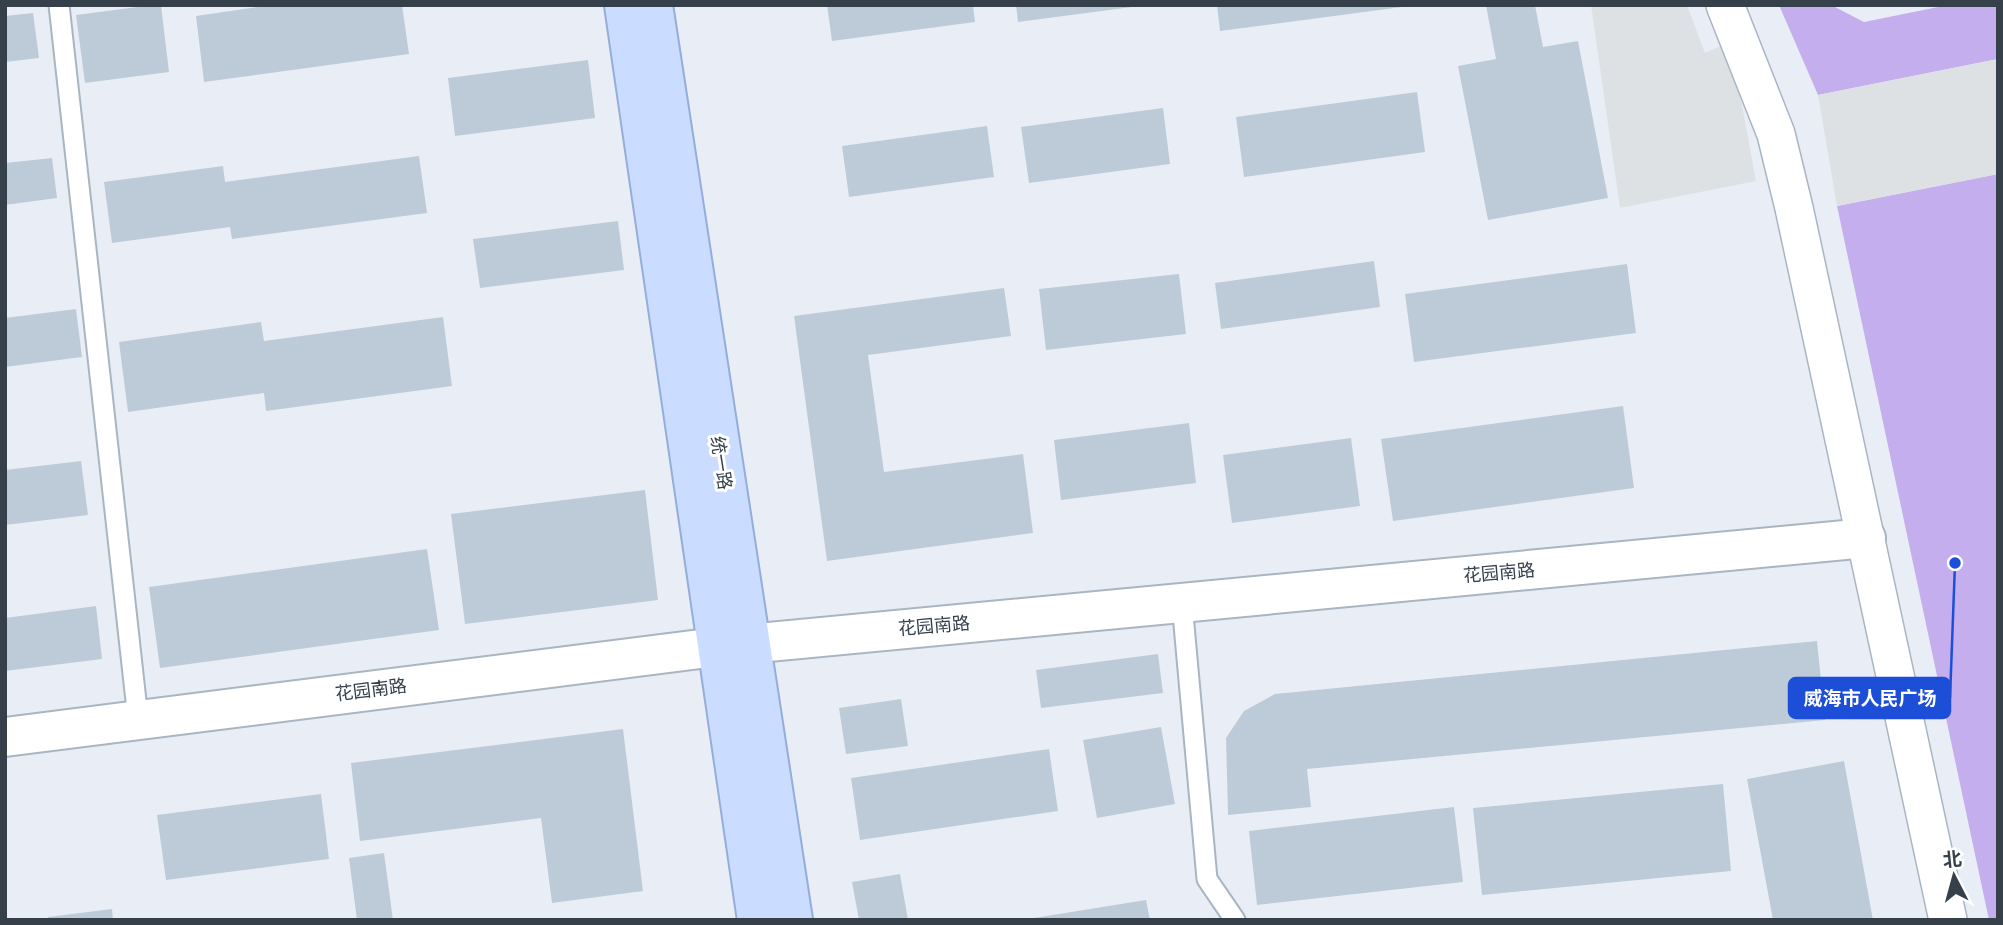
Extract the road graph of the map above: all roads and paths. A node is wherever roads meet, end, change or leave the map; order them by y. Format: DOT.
graph roads {
  1 [pos="59,5"];
  2 [pos="624,5"];
  3 [pos="653,5"];
  4 [pos="1726,5"];
  5 [pos="1866,538"];
  6 [pos="1182,603"];
  7 [pos="733,645"];
  8 [pos="138,719"];
  9 [pos="5,737"];
  10 [pos="757,920"];
  11 [pos="793,920"];
  12 [pos="1235,920"];
  13 [pos="1948,920"];
  1 -- 8 [label="lane"];
  2 -- 7 [label="main road, 统一路"];
  3 -- 7 [label="main road, 统一路"];
  4 -- 5 [label="street"];
  5 -- 6 [label="street, 花园南路"];
  5 -- 13 [label="street"];
  6 -- 7 [label="street, 花园南路"];
  6 -- 12 [label="lane"];
  7 -- 8 [label="street, 花园南路"];
  7 -- 10 [label="main road, 统一路"];
  7 -- 11 [label="main road, 统一路"];
  8 -- 9 [label="street, 花园南路"];
}
